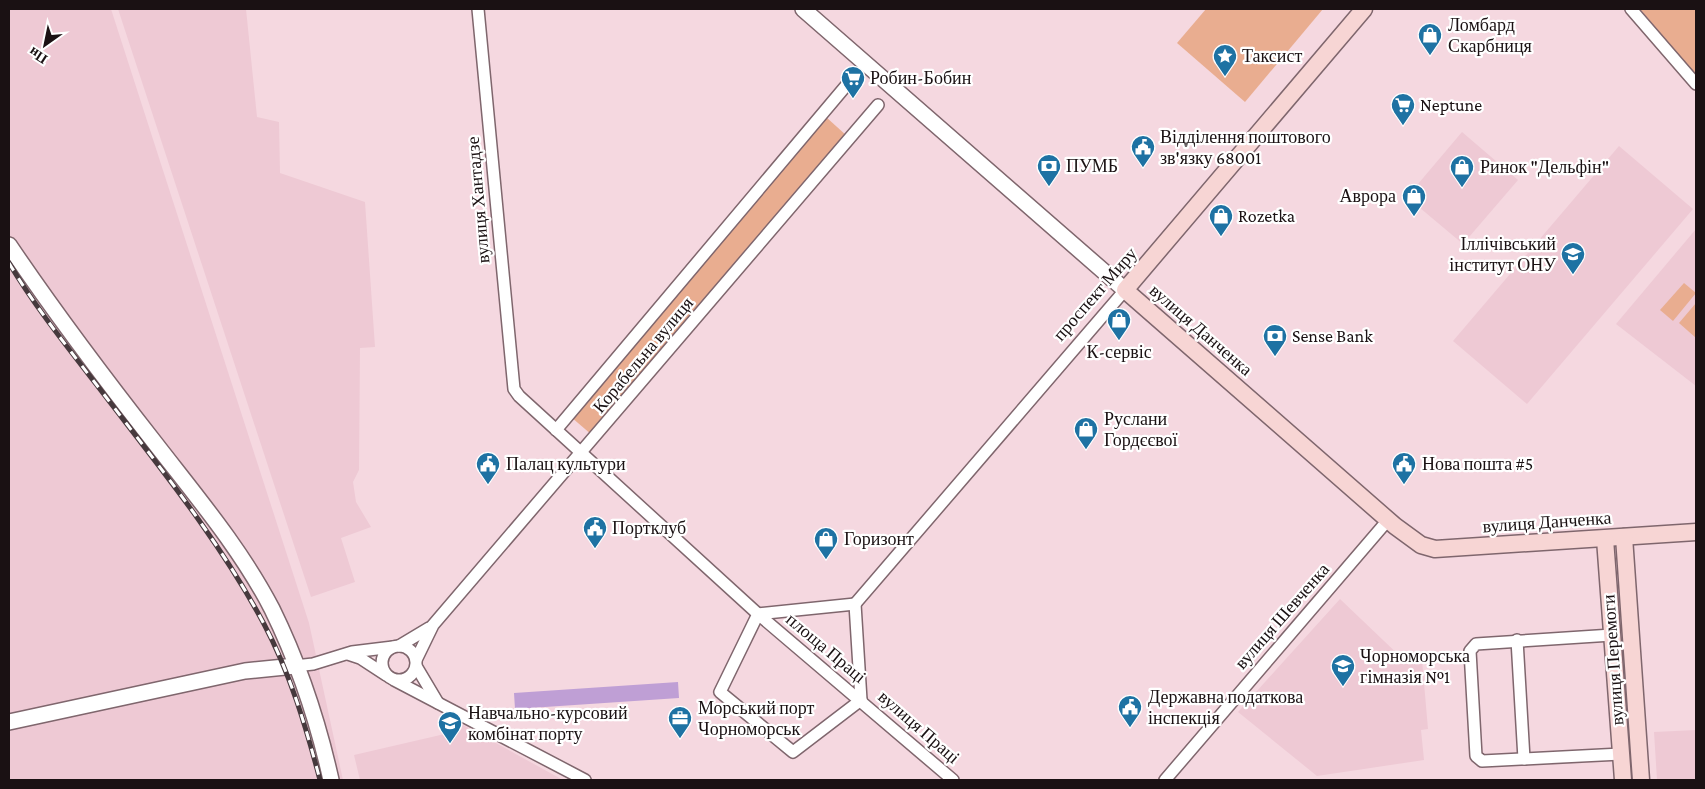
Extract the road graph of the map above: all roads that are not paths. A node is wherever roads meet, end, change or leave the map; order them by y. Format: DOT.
graph roads {
  1 [pos="478,9"];
  2 [pos="803,9"];
  3 [pos="1364,9"];
  4 [pos="1631,9"];
  5 [pos="850,81"];
  6 [pos="1696,84"];
  7 [pos="878,106"];
  8 [pos="9,245"];
  9 [pos="1125,290"];
  10 [pos="556,430"];
  11 [pos="582,453"];
  12 [pos="1388,520"];
  13 [pos="1696,532"];
  14 [pos="1624,537"];
  15 [pos="1605,539"];
  16 [pos="855,604"];
  17 [pos="758,614"];
  18 [pos="433,625"];
  19 [pos="1612,635"];
  20 [pos="1517,640"];
  21 [pos="396,647"];
  22 [pos="344,654"];
  23 [pos="416,663"];
  24 [pos="295,666"];
  25 [pos="391,678"];
  26 [pos="861,700"];
  27 [pos="441,706"];
  28 [pos="9,722"];
  29 [pos="1621,754"];
  30 [pos="1524,759"];
  31 [pos="1167,779"];
  32 [pos="331,780"];
  33 [pos="585,780"];
  34 [pos="953,780"];
  35 [pos="1623,780"];
  36 [pos="1641,780"];
  1 -- 10 [label="street, вулиця Хантадзе"];
  2 -- 9 [label="street, вулиця Данченка"];
  3 -- 9 [label="main road, проспект Миру"];
  4 -- 6 [label="street"];
  5 -- 10 [label="street, Корабельна вулиця"];
  7 -- 11 [label="street, Корабельна вулиця"];
  8 -- 24 [label="street"];
  9 -- 12 [label="main road, вулиця Данченка"];
  9 -- 16 [label="street, проспект Миру"];
  10 -- 11 [label="street"];
  11 -- 17 [label="street"];
  11 -- 18 [label="street, Корабельна вулиця"];
  12 -- 15 [label="main road, вулиця Данченка"];
  12 -- 31 [label="street, вулиця Шевченка"];
  13 -- 14 [label="main road, вулиця Данченка"];
  14 -- 15 [label="main road, вулиця Данченка"];
  14 -- 36 [label="main road, вулиця Перемоги"];
  15 -- 19 [label="main road, вулиця Перемоги"];
  16 -- 17 [label="street, площа Праці"];
  16 -- 26 [label="street, площа Праці"];
  17 -- 26 [label="street, площа Праці"];
  17 -- 26 [label="street"];
  18 -- 21 [label="street"];
  18 -- 23 [label="street"];
  19 -- 20 [label="street"];
  19 -- 29 [label="main road, вулиця Перемоги"];
  20 -- 30 [label="street"];
  20 -- 30 [label="street"];
  21 -- 22 [label="street"];
  21 -- 23 [label="street"];
  21 -- 25 [label="street"];
  22 -- 24 [label="street"];
  22 -- 25 [label="street"];
  23 -- 25 [label="street"];
  23 -- 27 [label="street"];
  24 -- 28 [label="street"];
  24 -- 32 [label="street"];
  25 -- 27 [label="street"];
  26 -- 34 [label="street, вулиця Праці"];
  27 -- 33 [label="street"];
  29 -- 30 [label="street"];
  29 -- 35 [label="main road, вулиця Перемоги"];
}
